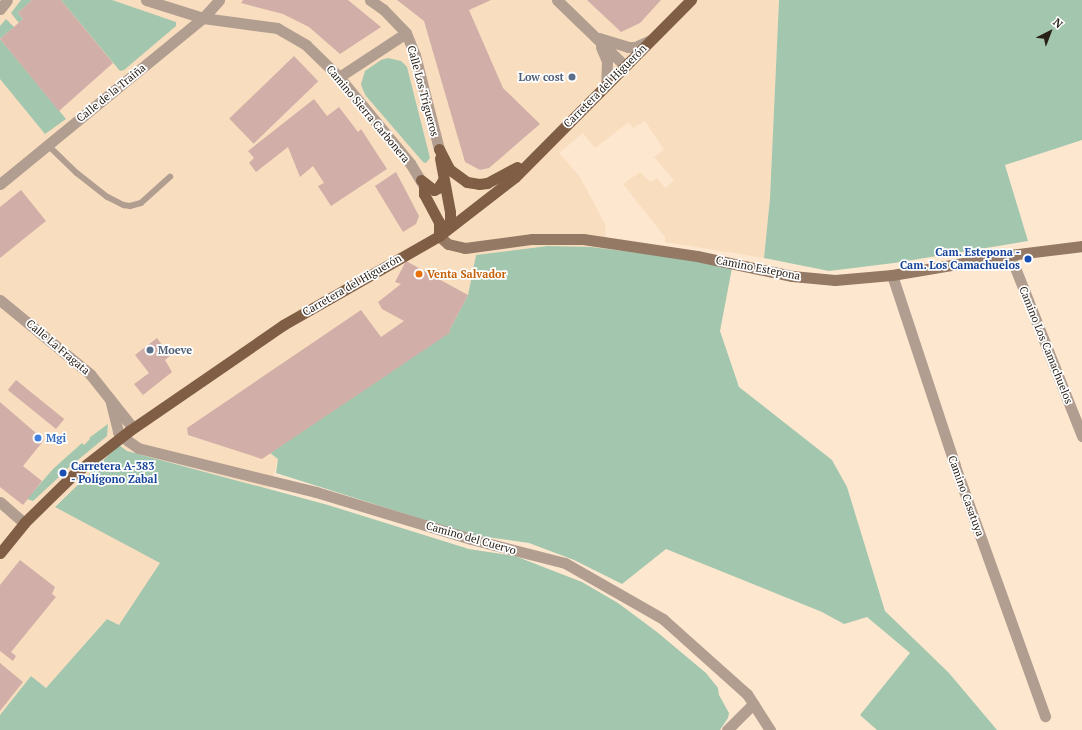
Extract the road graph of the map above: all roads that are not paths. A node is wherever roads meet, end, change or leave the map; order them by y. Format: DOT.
graph roads {
  1 [pos="7,0"];
  2 [pos="146,0"];
  3 [pos="219,0"];
  4 [pos="370,0"];
  5 [pos="557,0"];
  6 [pos="691,0"];
  7 [pos="0,9"];
  8 [pos="203,18"];
  9 [pos="406,32"];
  10 [pos="590,33"];
  11 [pos="651,39"];
  12 [pos="599,41"];
  13 [pos="625,66"];
  14 [pos="339,77"];
  15 [pos="606,85"];
  16 [pos="48,145"];
  17 [pos="543,148"];
  18 [pos="439,149"];
  19 [pos="170,177"];
  20 [pos="443,180"];
  21 [pos="423,183"];
  22 [pos="0,184"];
  23 [pos="448,227"];
  24 [pos="1082,246"];
  25 [pos="1010,255"];
  26 [pos="892,275"];
  27 [pos="0,300"];
  28 [pos="110,399"];
  29 [pos="133,428"];
  30 [pos="121,436"];
  31 [pos="1082,436"];
  32 [pos="0,502"];
  33 [pos="24,523"];
  34 [pos="0,552"];
  35 [pos="753,704"];
  36 [pos="1045,716"];
  37 [pos="727,730"];
  38 [pos="770,730"];
  1 -- 7 [label="street"];
  2 -- 8 [label="street, Camino Sierra Carbonera"];
  3 -- 8 [label="street, Calle de la Traiña"];
  4 -- 9 [label="street, Calle Los Trigueros"];
  5 -- 10 [label="street"];
  6 -- 11 [label="main road, Carretera del Higuerón"];
  8 -- 14 [label="street, Camino Sierra Carbonera"];
  8 -- 16 [label="street, Calle de la Traiña"];
  9 -- 14 [label="street"];
  9 -- 18 [label="street, Calle Los Trigueros"];
  10 -- 11 [label="street"];
  10 -- 12 [label="street"];
  11 -- 13 [label="main road, Carretera del Higuerón"];
  12 -- 13 [label="street"];
  12 -- 15 [label="street"];
  13 -- 15 [label="main road, Carretera del Higuerón"];
  14 -- 21 [label="street, Camino Sierra Carbonera"];
  15 -- 17 [label="main road, Carretera del Higuerón"];
  16 -- 19 [label="lane"];
  16 -- 22 [label="street, Calle de la Traiña"];
  17 -- 18 [label="main road"];
  17 -- 23 [label="main road, Carretera del Higuerón"];
  18 -- 20 [label="main road"];
  20 -- 21 [label="main road"];
  20 -- 23 [label="main road"];
  21 -- 23 [label="main road"];
  21 -- 23 [label="main road"];
  23 -- 26 [label="main road, Camino Estepona"];
  23 -- 29 [label="main road, Carretera del Higuerón"];
  24 -- 25 [label="main road, Camino Estepona"];
  25 -- 26 [label="main road, Camino Estepona"];
  25 -- 31 [label="street, Camino Los Camachuelos"];
  26 -- 36 [label="street, Camino Casatuya"];
  27 -- 28 [label="street, Calle La Fragata"];
  28 -- 29 [label="street, Calle La Fragata"];
  28 -- 30 [label="street, Calle La Fragata"];
  29 -- 30 [label="main road, Carretera del Higuerón"];
  30 -- 33 [label="main road, Carretera del Higuerón"];
  30 -- 35 [label="street, Camino del Cuervo"];
  32 -- 33 [label="street"];
  33 -- 34 [label="main road, Carretera del Higuerón"];
  35 -- 37 [label="street"];
  35 -- 38 [label="street, Camino del Cuervo"];
}
